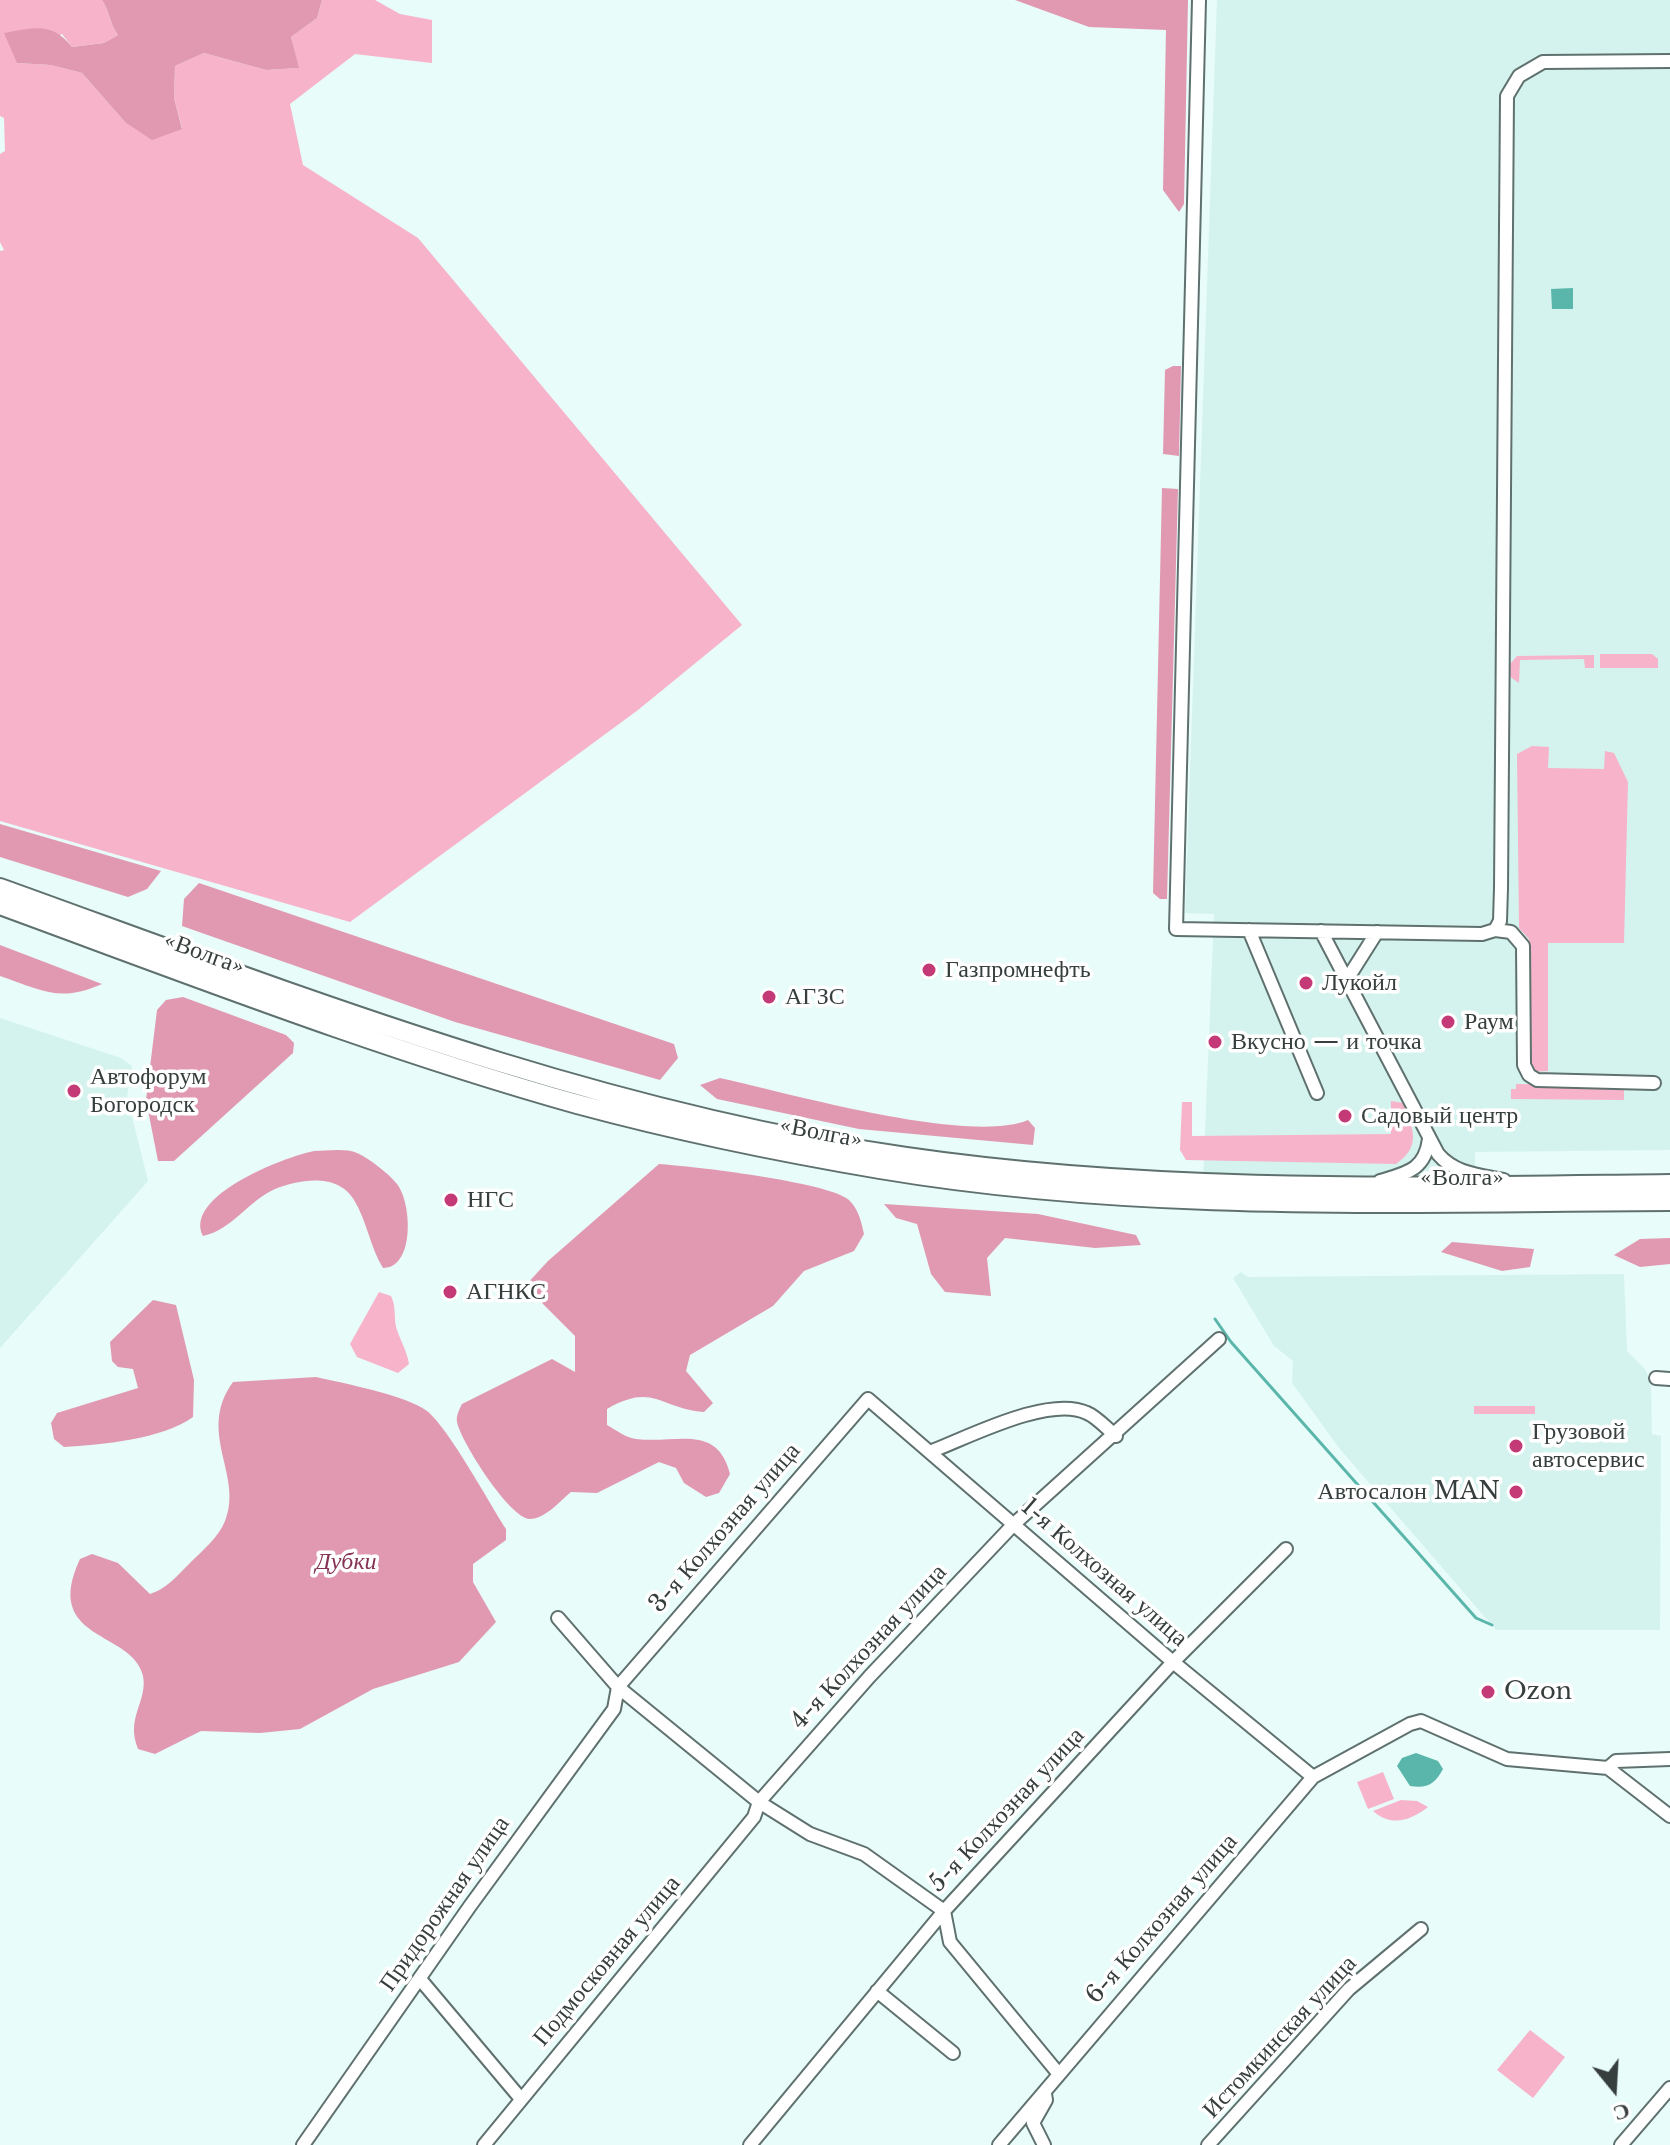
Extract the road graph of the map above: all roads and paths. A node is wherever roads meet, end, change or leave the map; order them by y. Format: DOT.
graph roads {
  1 [pos="1199,0"];
  2 [pos="1670,61"];
  3 [pos="0,888"];
  4 [pos="0,905"];
  5 [pos="1249,930"];
  6 [pos="1495,930"];
  7 [pos="1321,931"];
  8 [pos="1377,932"];
  9 [pos="1346,981"];
  10 [pos="1654,1083"];
  11 [pos="1317,1093"];
  12 [pos="1429,1139"];
  13 [pos="1670,1184"];
  14 [pos="1532,1185"];
  15 [pos="1362,1187"];
  16 [pos="1670,1201"];
  17 [pos="1219,1339"];
  18 [pos="1656,1378"];
  19 [pos="1670,1379"];
  20 [pos="868,1399"];
  21 [pos="1116,1436"];
  22 [pos="932,1451"];
  23 [pos="1014,1524"];
  24 [pos="1286,1549"];
  25 [pos="558,1618"];
  26 [pos="1173,1662"];
  27 [pos="618,1687"];
  28 [pos="1670,1759"];
  29 [pos="1608,1768"];
  30 [pos="1313,1777"];
  31 [pos="759,1802"];
  32 [pos="1670,1816"];
  33 [pos="944,1911"];
  34 [pos="1421,1929"];
  35 [pos="420,1979"];
  36 [pos="877,1991"];
  37 [pos="953,2053"];
  38 [pos="1058,2073"];
  39 [pos="1670,2088"];
  40 [pos="1045,2091"];
  41 [pos="521,2099"];
  42 [pos="303,2145"];
  43 [pos="484,2145"];
  44 [pos="750,2145"];
  45 [pos="999,2145"];
  46 [pos="1044,2145"];
  47 [pos="1208,2145"];
  48 [pos="1621,2145"];
  1 -- 5 [label="street"];
  2 -- 6 [label="street"];
  3 -- 15 [label="highway, «Волга»"];
  4 -- 16 [label="highway, «Волга»"];
  5 -- 7 [label="street"];
  5 -- 11 [label="street"];
  6 -- 8 [label="street"];
  6 -- 10 [label="street"];
  7 -- 8 [label="street"];
  7 -- 9 [label="street"];
  8 -- 9 [label="street"];
  9 -- 12 [label="street"];
  12 -- 14 [label="street"];
  12 -- 15 [label="street"];
  13 -- 14 [label="highway, «Волга»"];
  14 -- 15 [label="highway, «Волга»"];
  17 -- 21 [label="street, 4-я Колхозная улица"];
  18 -- 19 [label="street"];
  20 -- 22 [label="street, 1-я Колхозная улица"];
  20 -- 27 [label="street, 3-я Колхозная улица"];
  21 -- 22 [label="street"];
  21 -- 23 [label="street, 4-я Колхозная улица"];
  22 -- 23 [label="street, 1-я Колхозная улица"];
  23 -- 26 [label="street, 1-я Колхозная улица"];
  23 -- 31 [label="street, 4-я Колхозная улица"];
  24 -- 26 [label="street, 5-я Колхозная улица"];
  25 -- 27 [label="street"];
  26 -- 30 [label="street, 1-я Колхозная улица"];
  26 -- 33 [label="street, 5-я Колхозная улица"];
  27 -- 31 [label="street"];
  27 -- 35 [label="street, Придорожная улица"];
  28 -- 29 [label="street"];
  29 -- 30 [label="street"];
  29 -- 32 [label="street"];
  30 -- 38 [label="street, 6-я Колхозная улица"];
  31 -- 33 [label="street"];
  31 -- 41 [label="street, Подмосковная улица"];
  33 -- 36 [label="street, 5-я Колхозная улица"];
  33 -- 38 [label="street"];
  34 -- 47 [label="street, Истомкинская улица"];
  35 -- 41 [label="street"];
  35 -- 42 [label="street, Придорожная улица"];
  36 -- 37 [label="street"];
  36 -- 44 [label="street, 5-я Колхозная улица"];
  38 -- 40 [label="street, 6-я Колхозная улица"];
  39 -- 48 [label="street"];
  40 -- 45 [label="street, 6-я Колхозная улица"];
  40 -- 46 [label="street"];
  41 -- 43 [label="street, Подмосковная улица"];
}
